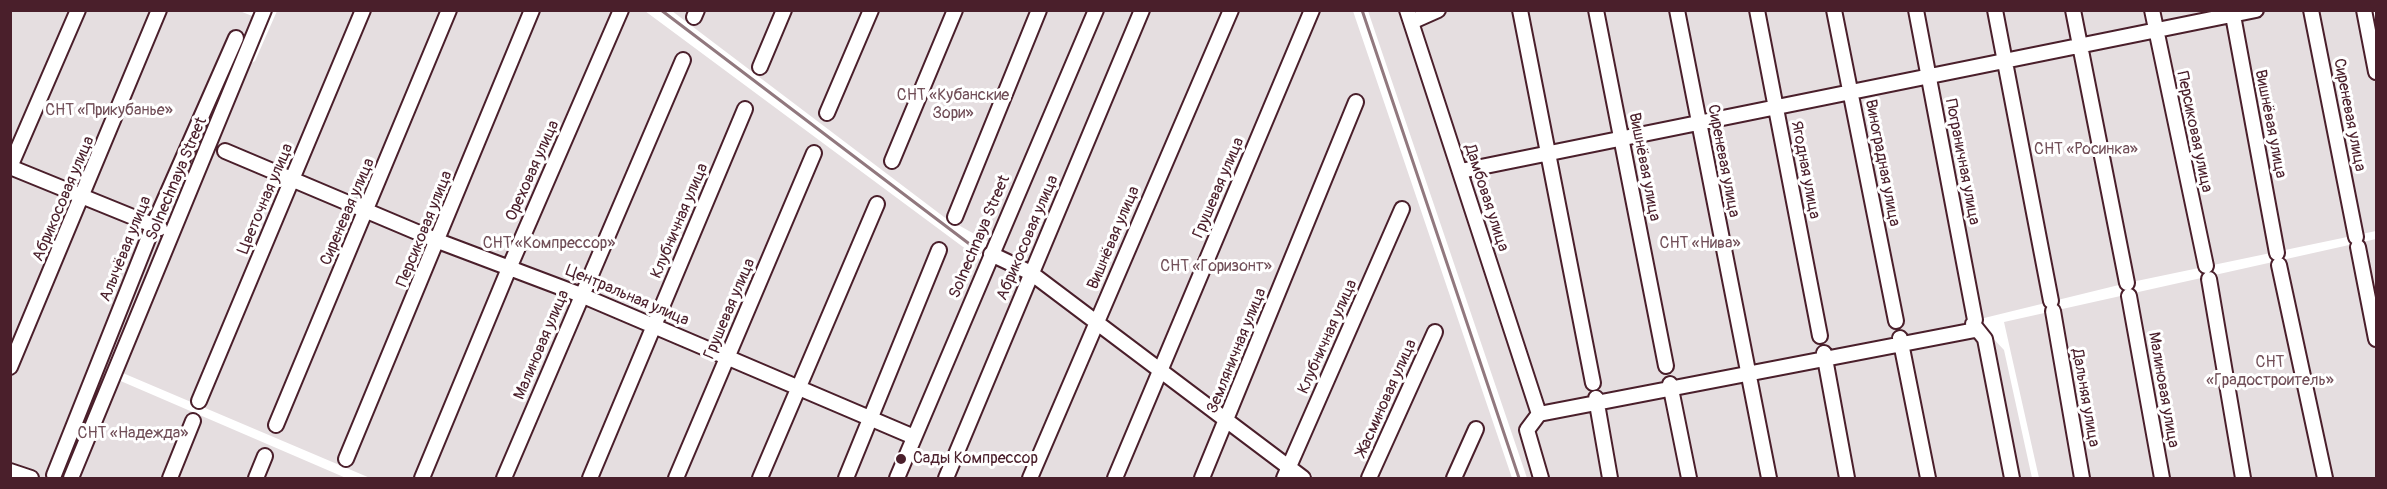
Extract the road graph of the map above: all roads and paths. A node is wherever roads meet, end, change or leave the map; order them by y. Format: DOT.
graph roads {
  1 [pos="78,10"];
  2 [pos="159,10"];
  3 [pos="264,10"];
  4 [pos="363,10"];
  5 [pos="449,10"];
  6 [pos="532,10"];
  7 [pos="621,10"];
  8 [pos="784,10"];
  9 [pos="871,10"];
  10 [pos="955,10"];
  11 [pos="1039,10"];
  12 [pos="1096,10"];
  13 [pos="1142,10"];
  14 [pos="1231,10"];
  15 [pos="1312,10"];
  16 [pos="1438,10"];
  17 [pos="1520,10"];
  18 [pos="1596,10"];
  19 [pos="1677,10"];
  20 [pos="1757,10"];
  21 [pos="1834,10"];
  22 [pos="1916,10"];
  23 [pos="1995,10"];
  24 [pos="2073,10"];
  25 [pos="2152,10"];
  26 [pos="2256,10"];
  27 [pos="2311,10"];
  28 [pos="2232,13"];
  29 [pos="2369,15"];
  30 [pos="1409,16"];
  31 [pos="2156,30"];
  32 [pos="236,38"];
  33 [pos="2080,45"];
  34 [pos="683,60"];
  35 [pos="2004,61"];
  36 [pos="760,67"];
  37 [pos="2376,72"];
  38 [pos="1929,76"];
  39 [pos="1851,91"];
  40 [pos="1356,102"];
  41 [pos="1776,106"];
  42 [pos="745,109"];
  43 [pos="827,113"];
  44 [pos="1699,123"];
  45 [pos="1622,139"];
  46 [pos="225,151"];
  47 [pos="814,153"];
  48 [pos="1548,153"];
  49 [pos="892,161"];
  50 [pos="10,167"];
  51 [pos="1461,171"];
  52 [pos="292,180"];
  53 [pos="83,199"];
  54 [pos="877,204"];
  55 [pos="1402,209"];
  56 [pos="366,211"];
  57 [pos="955,217"];
  58 [pos="154,224"];
  59 [pos="172,236"];
  60 [pos="438,241"];
  61 [pos="939,250"];
  62 [pos="991,254"];
  63 [pos="510,266"];
  64 [pos="1031,273"];
  65 [pos="581,295"];
  66 [pos="1896,321"];
  67 [pos="1095,323"];
  68 [pos="654,325"];
  69 [pos="1977,328"];
  70 [pos="1435,332"];
  71 [pos="1820,336"];
  72 [pos="2376,339"];
  73 [pos="1901,345"];
  74 [pos="728,357"];
  75 [pos="1825,360"];
  76 [pos="1666,366"];
  77 [pos="10,367"];
  78 [pos="1159,371"];
  79 [pos="1750,378"];
  80 [pos="1593,383"];
  81 [pos="798,388"];
  82 [pos="1671,391"];
  83 [pos="199,401"];
  84 [pos="1597,405"];
  85 [pos="1539,414"];
  86 [pos="871,418"];
  87 [pos="194,421"];
  88 [pos="1226,422"];
  89 [pos="276,425"];
  90 [pos="1476,429"];
  91 [pos="914,437"];
  92 [pos="265,456"];
  93 [pos="346,459"];
  94 [pos="10,471"];
  95 [pos="1287,473"];
  96 [pos="54,476"];
  97 [pos="31,478"];
  98 [pos="71,478"];
  99 [pos="170,478"];
  100 [pos="256,478"];
  101 [pos="422,478"];
  102 [pos="504,478"];
  103 [pos="590,478"];
  104 [pos="676,478"];
  105 [pos="760,478"];
  106 [pos="846,478"];
  107 [pos="897,478"];
  108 [pos="946,478"];
  109 [pos="1030,478"];
  110 [pos="1115,478"];
  111 [pos="1202,478"];
  112 [pos="1304,478"];
  113 [pos="1369,478"];
  114 [pos="1454,478"];
  115 [pos="1541,478"];
  116 [pos="1610,478"];
  117 [pos="1689,478"];
  118 [pos="1769,478"];
  119 [pos="1847,478"];
  120 [pos="1928,478"];
  121 [pos="2012,478"];
  122 [pos="2082,478"];
  123 [pos="2163,478"];
  124 [pos="2243,478"];
  125 [pos="2325,478"];
  1 -- 50 [label="street"];
  2 -- 53 [label="street, Абрикосовая улица"];
  3 -- 59 [label="street, Solnechnaya Street"];
  4 -- 52 [label="street, Цветочная улица"];
  5 -- 56 [label="street, Сиреневая улица"];
  6 -- 60 [label="street, Персиковая улица"];
  7 -- 63 [label="street, Ореховая улица"];
  8 -- 36 [label="street"];
  9 -- 43 [label="street"];
  10 -- 49 [label="street"];
  11 -- 57 [label="street"];
  12 -- 62 [label="street, Solnechnaya Street"];
  13 -- 64 [label="street, Абрикосовая улица"];
  14 -- 67 [label="street, Вишнёвая улица"];
  15 -- 78 [label="street, Грушевая улица"];
  16 -- 30 [label="street"];
  17 -- 48 [label="street"];
  18 -- 45 [label="street, Вишнёвая улица"];
  19 -- 44 [label="street, Сиреневая улица"];
  20 -- 41 [label="street, Ягодная улица"];
  21 -- 39 [label="street, Виноградная улица"];
  22 -- 38 [label="street, Пограничная улица"];
  23 -- 35 [label="street"];
  24 -- 33 [label="street"];
  25 -- 31 [label="street, Персиковая улица"];
  26 -- 28 [label="street"];
  27 -- 72 [label="street, Сиреневая улица"];
  28 -- 31 [label="street"];
  28 -- 125 [label="street, Вишнёвая улица"];
  29 -- 37 [label="street"];
  30 -- 51 [label="street, Дамбовая улица"];
  31 -- 33 [label="street"];
  31 -- 124 [label="street, Персиковая улица"];
  32 -- 58 [label="street, Алычёвая улица"];
  33 -- 35 [label="street"];
  33 -- 123 [label="street, Малиновая улица"];
  34 -- 65 [label="street, Малиновая улица"];
  35 -- 38 [label="street"];
  35 -- 122 [label="street, Дальняя улица"];
  38 -- 39 [label="street"];
  38 -- 69 [label="street, Пограничная улица"];
  39 -- 41 [label="street"];
  39 -- 66 [label="street, Виноградная улица"];
  40 -- 88 [label="street, Земляничная улица"];
  41 -- 44 [label="street"];
  41 -- 71 [label="street, Ягодная улица"];
  42 -- 68 [label="street, Клубничная улица"];
  44 -- 45 [label="street"];
  44 -- 79 [label="street, Сиреневая улица"];
  45 -- 48 [label="street"];
  45 -- 76 [label="street, Вишнёвая улица"];
  46 -- 52 [label="street, Центральная улица"];
  47 -- 74 [label="street, Грушевая улица"];
  48 -- 51 [label="street"];
  48 -- 80 [label="street"];
  50 -- 53 [label="street"];
  51 -- 85 [label="street, Дамбовая улица"];
  52 -- 56 [label="street, Центральная улица"];
  52 -- 83 [label="street, Цветочная улица"];
  53 -- 58 [label="street"];
  53 -- 77 [label="street, Абрикосовая улица"];
  54 -- 81 [label="street"];
  55 -- 95 [label="street, Клубничная улица"];
  56 -- 60 [label="street, Центральная улица"];
  56 -- 89 [label="street, Сиреневая улица"];
  58 -- 59 [label="street"];
  58 -- 96 [label="street, Алычёвая улица"];
  59 -- 98 [label="street, Solnechnaya Street"];
  60 -- 63 [label="street, Центральная улица"];
  60 -- 93 [label="street, Персиковая улица"];
  61 -- 86 [label="street"];
  62 -- 64 [label="street"];
  62 -- 91 [label="street, Solnechnaya Street"];
  63 -- 65 [label="street, Центральная улица"];
  63 -- 101 [label="street, Ореховая улица"];
  64 -- 67 [label="street"];
  64 -- 108 [label="street, Абрикосовая улица"];
  65 -- 68 [label="street, Центральная улица"];
  65 -- 102 [label="street, Малиновая улица"];
  67 -- 78 [label="street"];
  67 -- 109 [label="street, Вишнёвая улица"];
  68 -- 74 [label="street, Центральная улица"];
  68 -- 103 [label="street, Клубничная улица"];
  69 -- 73 [label="street"];
  69 -- 121 [label="street, Пограничная улица"];
  70 -- 113 [label="street, Жасминовая улица"];
  73 -- 75 [label="street"];
  73 -- 120 [label="street"];
  74 -- 81 [label="street, Центральная улица"];
  74 -- 104 [label="street, Грушевая улица"];
  75 -- 79 [label="street"];
  75 -- 119 [label="street"];
  78 -- 88 [label="street"];
  78 -- 110 [label="street, Грушевая улица"];
  79 -- 82 [label="street"];
  79 -- 118 [label="street"];
  81 -- 86 [label="street, Центральная улица"];
  81 -- 105 [label="street"];
  82 -- 84 [label="street"];
  82 -- 117 [label="street"];
  84 -- 85 [label="street"];
  84 -- 116 [label="street"];
  85 -- 115 [label="street"];
  86 -- 91 [label="street, Центральная улица"];
  86 -- 106 [label="street"];
  87 -- 99 [label="street"];
  88 -- 95 [label="street"];
  88 -- 111 [label="street, Земляничная улица"];
  90 -- 114 [label="street"];
  91 -- 107 [label="street, Solnechnaya Street"];
  92 -- 100 [label="street"];
  94 -- 97 [label="street"];
  95 -- 112 [label="street"];
}
